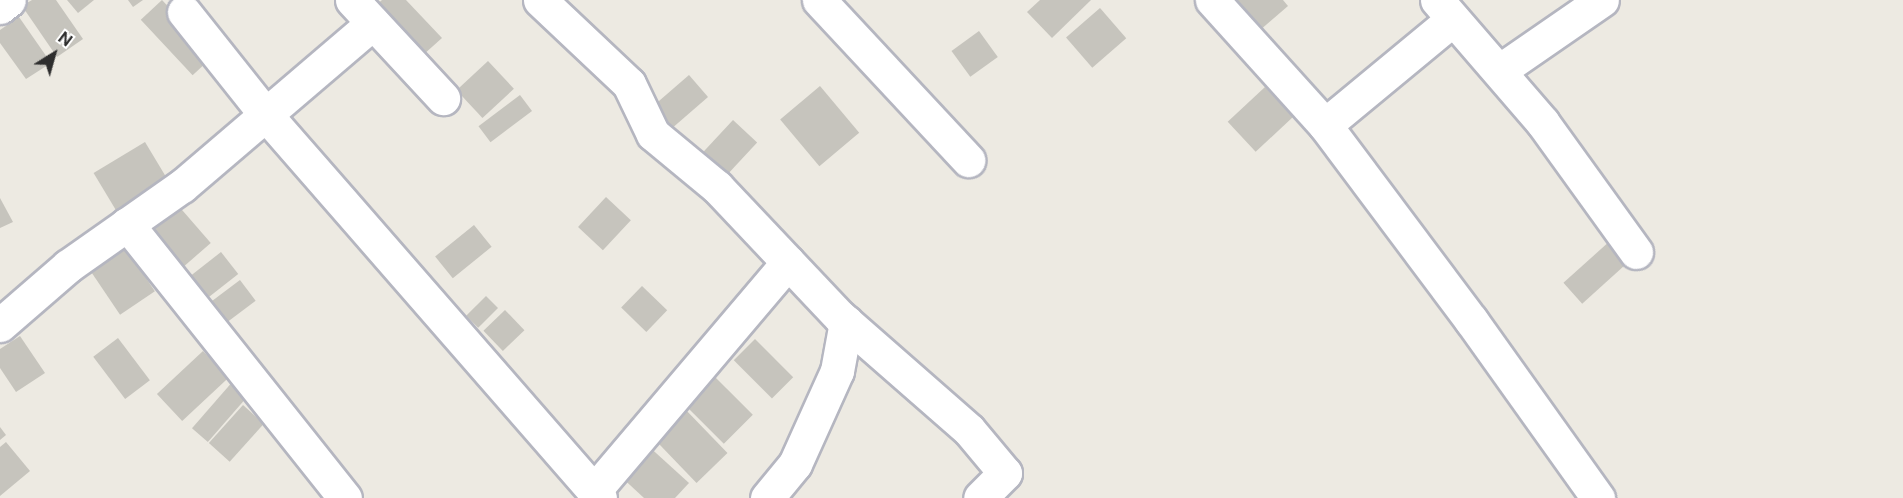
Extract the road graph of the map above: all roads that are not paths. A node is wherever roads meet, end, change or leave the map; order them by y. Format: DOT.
graph roads {
  1 [pos="9,0"];
  2 [pos="540,0"];
  3 [pos="819,0"];
  4 [pos="1212,0"];
  5 [pos="1602,0"];
  6 [pos="0,7"];
  7 [pos="362,8"];
  8 [pos="1445,9"];
  9 [pos="184,12"];
  10 [pos="1499,70"];
  11 [pos="443,98"];
  12 [pos="266,114"];
  13 [pos="1325,125"];
  14 [pos="968,160"];
  15 [pos="127,224"];
  16 [pos="1636,252"];
  17 [pos="788,261"];
  18 [pos="846,322"];
  19 [pos="0,325"];
  20 [pos="597,494"];
  21 [pos="345,498"];
  22 [pos="767,498"];
  23 [pos="980,498"];
  24 [pos="1598,498"];
  1 -- 6 [label="street"];
  2 -- 17 [label="street"];
  3 -- 14 [label="street"];
  4 -- 13 [label="street"];
  5 -- 10 [label="street"];
  7 -- 11 [label="street"];
  7 -- 12 [label="street"];
  8 -- 10 [label="street"];
  8 -- 13 [label="street"];
  9 -- 12 [label="street"];
  10 -- 16 [label="street"];
  12 -- 15 [label="street"];
  12 -- 20 [label="street"];
  13 -- 24 [label="street"];
  15 -- 19 [label="street"];
  15 -- 21 [label="street"];
  17 -- 18 [label="street"];
  17 -- 20 [label="street"];
  18 -- 22 [label="street"];
  18 -- 23 [label="street"];
}
